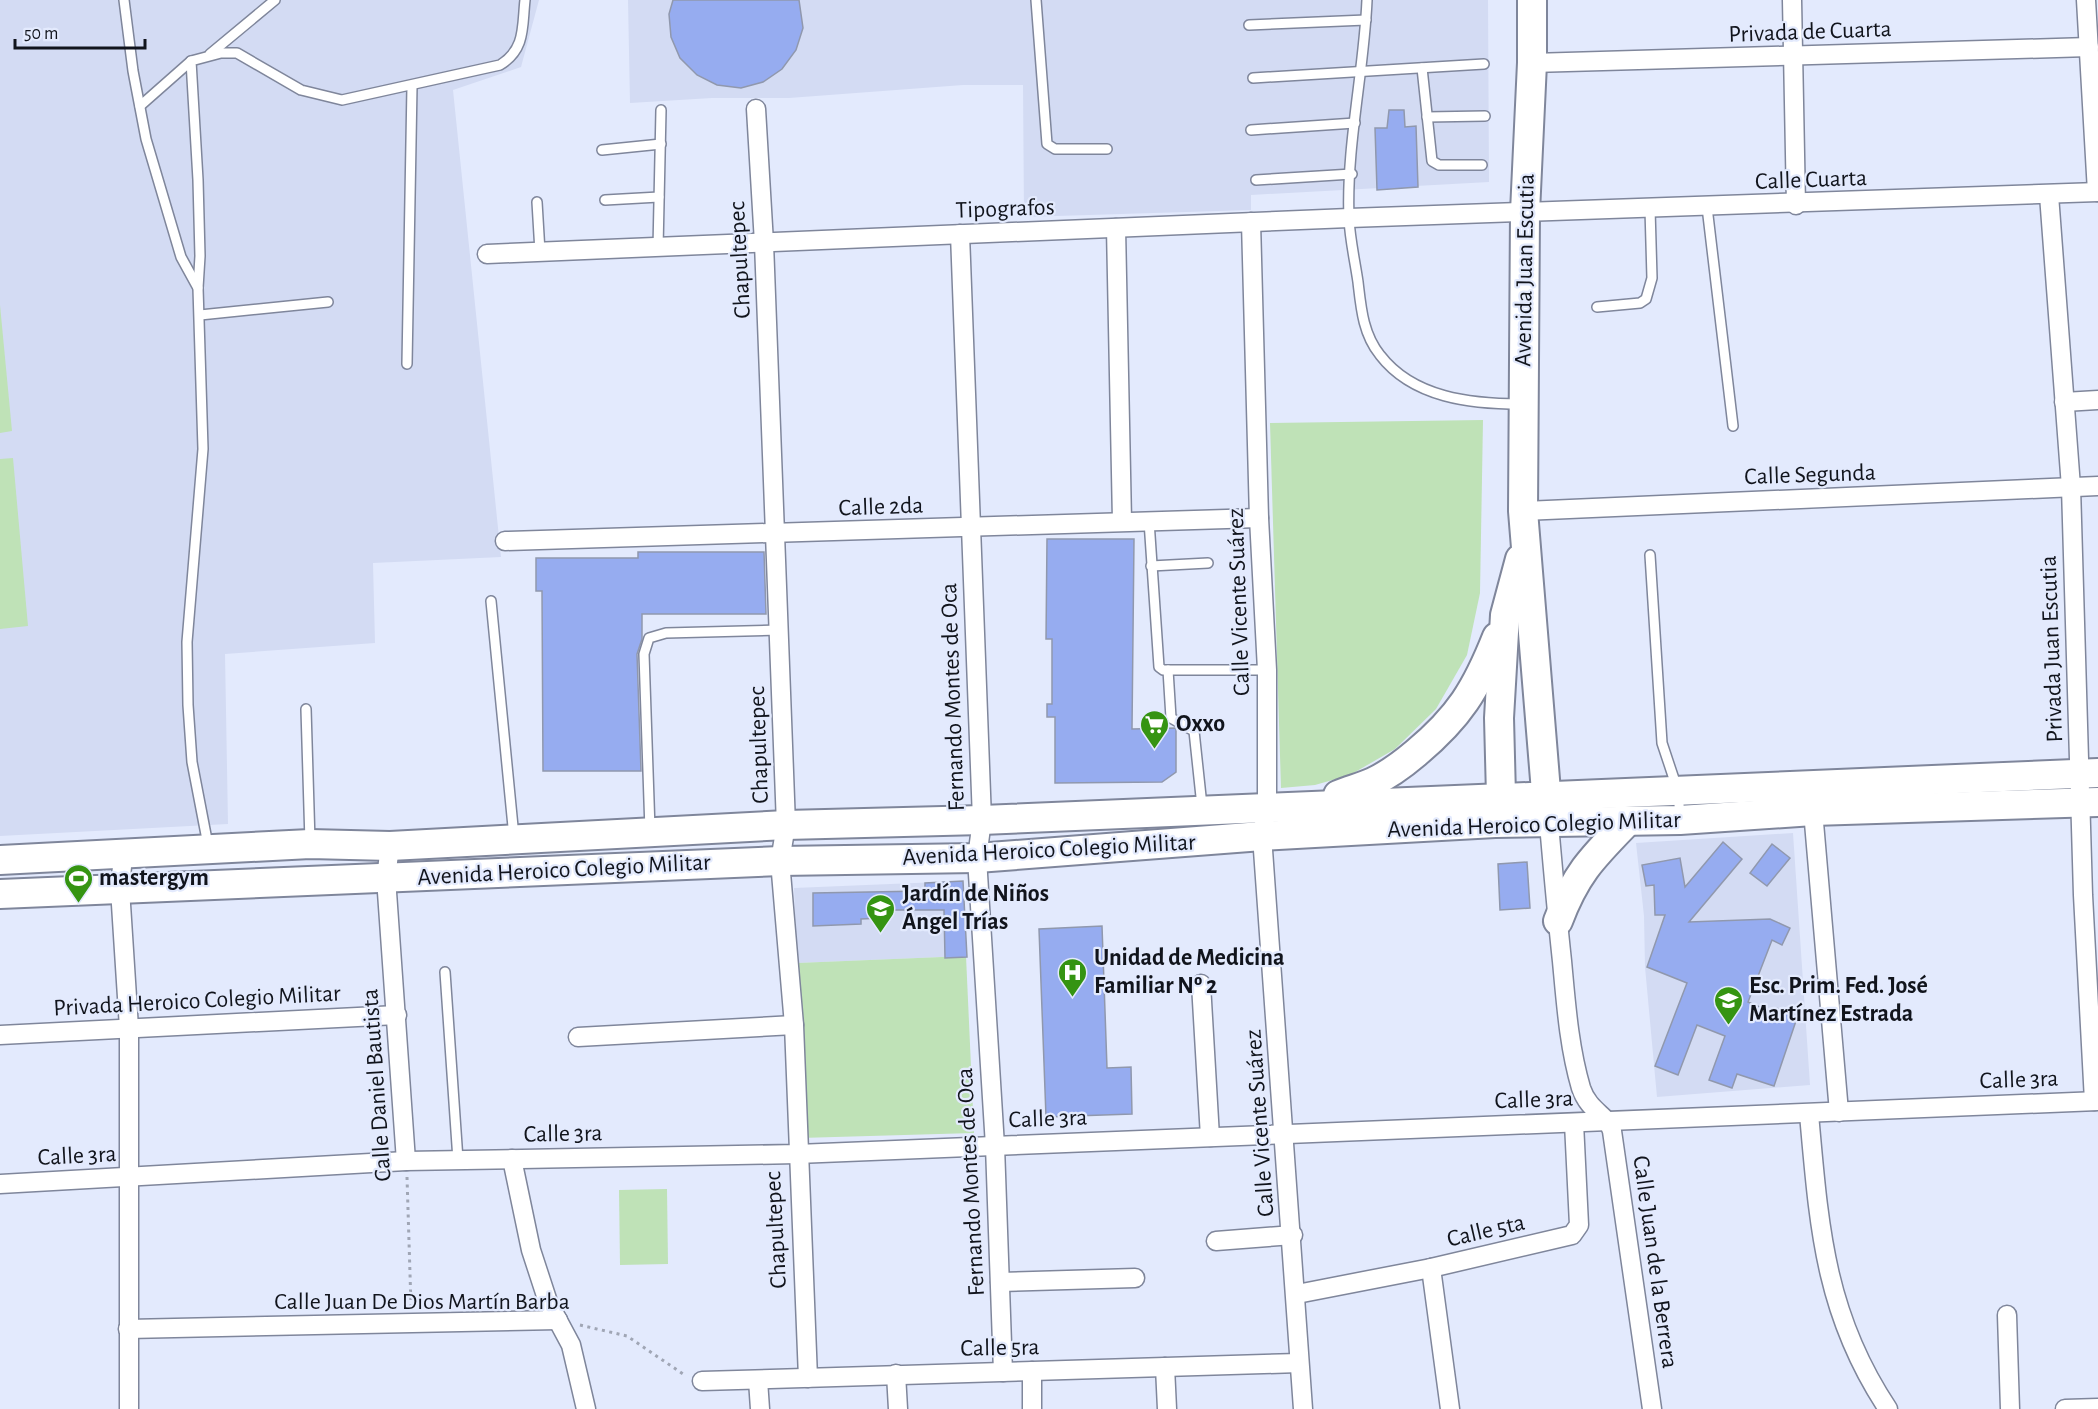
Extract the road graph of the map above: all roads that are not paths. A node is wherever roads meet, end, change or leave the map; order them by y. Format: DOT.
graph roads {
  1 [pos="124,0"];
  2 [pos="275,0"];
  3 [pos="525,0"];
  4 [pos="1036,0"];
  5 [pos="1367,0"];
  6 [pos="1532,0"];
  7 [pos="1792,0"];
  8 [pos="2086,0"];
  9 [pos="1366,21"];
  10 [pos="1249,25"];
  11 [pos="2089,47"];
  12 [pos="205,57"];
  13 [pos="1793,57"];
  14 [pos="191,61"];
  15 [pos="1532,63"];
  16 [pos="1484,64"];
  17 [pos="1422,68"];
  18 [pos="1360,71"];
  19 [pos="1253,78"];
  20 [pos="412,86"];
  21 [pos="140,106"];
  22 [pos="756,109"];
  23 [pos="662,110"];
  24 [pos="1485,116"];
  25 [pos="1427,117"];
  26 [pos="1355,123"];
  27 [pos="1251,130"];
  28 [pos="661,144"];
  29 [pos="1107,149"];
  30 [pos="602,150"];
  31 [pos="1482,165"];
  32 [pos="1352,174"];
  33 [pos="1256,180"];
  34 [pos="2098,192"];
  35 [pos="2049,195"];
  36 [pos="659,197"];
  37 [pos="605,200"];
  38 [pos="537,202"];
  39 [pos="1796,205"];
  40 [pos="1707,207"];
  41 [pos="1650,209"];
  42 [pos="1525,212"];
  43 [pos="1349,218"];
  44 [pos="1251,222"];
  45 [pos="1116,228"];
  46 [pos="960,234"];
  47 [pos="764,243"];
  48 [pos="658,248"];
  49 [pos="540,252"];
  50 [pos="487,254"];
  51 [pos="198,288"];
  52 [pos="328,302"];
  53 [pos="1597,307"];
  54 [pos="200,315"];
  55 [pos="407,364"];
  56 [pos="2098,400"];
  57 [pos="2064,402"];
  58 [pos="1523,404"];
  59 [pos="1733,426"];
  60 [pos="2098,486"];
  61 [pos="2071,487"];
  62 [pos="1523,511"];
  63 [pos="1259,518"];
  64 [pos="1122,521"];
  65 [pos="1149,521"];
  66 [pos="971,528"];
  67 [pos="775,534"];
  68 [pos="1525,540"];
  69 [pos="506,541"];
  70 [pos="1650,555"];
  71 [pos="1208,563"];
  72 [pos="1150,566"];
  73 [pos="491,601"];
  74 [pos="1505,615"];
  75 [pos="778,630"];
  76 [pos="1168,670"];
  77 [pos="1267,670"];
  78 [pos="306,709"];
  79 [pos="2089,773"];
  80 [pos="1678,791"];
  81 [pos="2089,803"];
  82 [pos="1319,804"];
  83 [pos="1268,806"];
  84 [pos="1203,809"];
  85 [pos="1498,810"];
  86 [pos="1547,811"];
  87 [pos="1813,811"];
  88 [pos="982,820"];
  89 [pos="1680,820"];
  90 [pos="1628,821"];
  91 [pos="786,825"];
  92 [pos="650,832"];
  93 [pos="1262,836"];
  94 [pos="514,839"];
  95 [pos="310,844"];
  96 [pos="390,846"];
  97 [pos="209,850"];
  98 [pos="123,855"];
  99 [pos="977,858"];
  100 [pos="0,860"];
  101 [pos="780,861"];
  102 [pos="386,878"];
  103 [pos="120,889"];
  104 [pos="0,894"];
  105 [pos="2091,895"];
  106 [pos="1558,921"];
  107 [pos="445,972"];
  108 [pos="1201,984"];
  109 [pos="397,1016"];
  110 [pos="794,1026"];
  111 [pos="129,1028"];
  112 [pos="0,1035"];
  113 [pos="578,1037"];
  114 [pos="2096,1101"];
  115 [pos="1839,1112"];
  116 [pos="1809,1114"];
  117 [pos="1609,1122"];
  118 [pos="1574,1123"];
  119 [pos="1284,1133"];
  120 [pos="1210,1137"];
  121 [pos="995,1146"];
  122 [pos="797,1154"];
  123 [pos="512,1159"];
  124 [pos="458,1160"];
  125 [pos="406,1161"];
  126 [pos="127,1178"];
  127 [pos="0,1184"];
  128 [pos="1293,1235"];
  129 [pos="1216,1240"];
  130 [pos="1431,1268"];
  131 [pos="1135,1278"];
  132 [pos="1000,1282"];
  133 [pos="1297,1294"];
  134 [pos="2007,1316"];
  135 [pos="558,1320"];
  136 [pos="128,1329"];
  137 [pos="1299,1364"];
  138 [pos="1165,1367"];
  139 [pos="1032,1371"];
  140 [pos="1003,1372"];
  141 [pos="896,1374"];
  142 [pos="808,1378"];
  143 [pos="758,1380"];
  144 [pos="702,1381"];
  145 [pos="2098,1408"];
  146 [pos="129,1409"];
  147 [pos="586,1409"];
  148 [pos="760,1409"];
  149 [pos="898,1409"];
  150 [pos="1032,1409"];
  151 [pos="1167,1409"];
  152 [pos="1303,1409"];
  153 [pos="1450,1409"];
  154 [pos="1652,1409"];
  155 [pos="1888,1409"];
  156 [pos="2010,1409"];
  157 [pos="2065,1409"];
  1 -- 21 [label="lane"];
  2 -- 12 [label="lane"];
  3 -- 20 [label="lane"];
  4 -- 29 [label="lane"];
  5 -- 9 [label="lane"];
  6 -- 15 [label="main road, Avenida Juan Escutia"];
  7 -- 13 [label="street"];
  8 -- 11 [label="street"];
  9 -- 10 [label="lane"];
  9 -- 18 [label="lane"];
  11 -- 13 [label="street, Privada de Cuarta"];
  11 -- 34 [label="street"];
  12 -- 14 [label="lane"];
  12 -- 20 [label="lane"];
  13 -- 15 [label="street, Privada de Cuarta"];
  13 -- 39 [label="street"];
  14 -- 21 [label="lane"];
  14 -- 51 [label="lane"];
  15 -- 42 [label="main road, Avenida Juan Escutia"];
  16 -- 17 [label="lane"];
  17 -- 18 [label="lane"];
  17 -- 25 [label="lane"];
  18 -- 19 [label="lane"];
  18 -- 26 [label="lane"];
  20 -- 55 [label="lane"];
  21 -- 51 [label="lane"];
  22 -- 47 [label="street, Chapultepec"];
  23 -- 28 [label="lane"];
  24 -- 25 [label="lane"];
  25 -- 31 [label="lane"];
  26 -- 27 [label="lane"];
  26 -- 32 [label="lane"];
  28 -- 30 [label="lane"];
  28 -- 36 [label="lane"];
  32 -- 33 [label="lane"];
  32 -- 43 [label="lane"];
  34 -- 35 [label="street, Calle Cuarta"];
  35 -- 39 [label="street, Calle Cuarta"];
  35 -- 57 [label="street, Privada Juan Escutia"];
  36 -- 37 [label="lane"];
  36 -- 48 [label="lane"];
  38 -- 49 [label="lane"];
  39 -- 40 [label="street, Calle Cuarta"];
  40 -- 41 [label="street, Calle Cuarta"];
  40 -- 59 [label="lane"];
  41 -- 42 [label="street, Calle Cuarta"];
  41 -- 53 [label="lane"];
  42 -- 43 [label="street, Tipografos"];
  42 -- 58 [label="main road, Avenida Juan Escutia"];
  43 -- 44 [label="street, Tipografos"];
  43 -- 58 [label="lane"];
  44 -- 45 [label="street, Tipografos"];
  44 -- 63 [label="street, Calle Vicente Suárez"];
  45 -- 46 [label="street, Tipografos"];
  45 -- 64 [label="street"];
  46 -- 47 [label="street, Tipografos"];
  46 -- 66 [label="street, Fernando Montes de Oca"];
  47 -- 48 [label="street, Tipografos"];
  47 -- 67 [label="street, Chapultepec"];
  48 -- 49 [label="street, Tipografos"];
  49 -- 50 [label="street, Tipografos"];
  51 -- 54 [label="lane"];
  52 -- 54 [label="lane"];
  54 -- 97 [label="lane"];
  56 -- 57 [label="street"];
  57 -- 61 [label="street, Privada Juan Escutia"];
  58 -- 62 [label="main road, Avenida Juan Escutia"];
  60 -- 61 [label="street, Calle Segunda"];
  61 -- 62 [label="street, Calle Segunda"];
  61 -- 79 [label="street, Privada Juan Escutia"];
  62 -- 68 [label="main road, Avenida Juan Escutia"];
  63 -- 65 [label="street, Calle 2da"];
  63 -- 77 [label="street, Calle Vicente Suárez"];
  64 -- 65 [label="street, Calle 2da"];
  64 -- 66 [label="street, Calle 2da"];
  65 -- 72 [label="lane"];
  66 -- 67 [label="street, Calle 2da"];
  66 -- 88 [label="street, Fernando Montes de Oca"];
  67 -- 69 [label="street, Calle 2da"];
  67 -- 75 [label="street, Chapultepec"];
  68 -- 74 [label="main road, Avenida Juan Escutia"];
  68 -- 86 [label="main road, Avenida Juan Escutia"];
  70 -- 80 [label="lane"];
  71 -- 72 [label="lane"];
  72 -- 76 [label="lane"];
  73 -- 94 [label="lane"];
  74 -- 82 [label="main road"];
  74 -- 85 [label="main road, Avenida Juan Escutia"];
  75 -- 91 [label="street, Chapultepec"];
  75 -- 92 [label="lane"];
  76 -- 77 [label="lane"];
  76 -- 84 [label="lane"];
  77 -- 83 [label="street, Calle Vicente Suárez"];
  78 -- 95 [label="lane"];
  79 -- 80 [label="main road, Avenida Heroico Colegio Militar"];
  79 -- 81 [label="street, Privada Juan Escutia"];
  80 -- 86 [label="main road, Avenida Heroico Colegio Militar"];
  80 -- 89 [label="lane"];
  81 -- 87 [label="main road, Avenida Heroico Colegio Militar"];
  81 -- 105 [label="street, Privada Juan Escutia"];
  82 -- 83 [label="main road, Avenida Heroico Colegio Militar"];
  82 -- 85 [label="main road, Avenida Heroico Colegio Militar"];
  83 -- 84 [label="main road, Avenida Heroico Colegio Militar"];
  83 -- 93 [label="street, Calle Vicente Suárez"];
  84 -- 88 [label="main road, Avenida Heroico Colegio Militar"];
  85 -- 86 [label="main road, Avenida Heroico Colegio Militar"];
  85 -- 93 [label="main road, Avenida Heroico Colegio Militar"];
  86 -- 90 [label="main road, Avenida Heroico Colegio Militar"];
  86 -- 106 [label="street"];
  87 -- 89 [label="main road, Avenida Heroico Colegio Militar"];
  87 -- 115 [label="street"];
  88 -- 91 [label="main road, Avenida Heroico Colegio Militar"];
  88 -- 99 [label="street, Fernando Montes de Oca"];
  89 -- 90 [label="main road, Avenida Heroico Colegio Militar"];
  90 -- 106 [label="main road"];
  91 -- 92 [label="main road, Avenida Heroico Colegio Militar"];
  91 -- 101 [label="street, Chapultepec"];
  92 -- 94 [label="main road, Avenida Heroico Colegio Militar"];
  93 -- 99 [label="main road, Avenida Heroico Colegio Militar"];
  93 -- 119 [label="street, Calle Vicente Suárez"];
  94 -- 96 [label="main road, Avenida Heroico Colegio Militar"];
  95 -- 96 [label="main road, Avenida Heroico Colegio Militar"];
  95 -- 97 [label="main road, Avenida Heroico Colegio Militar"];
  96 -- 102 [label="street, Calle Daniel Bautista"];
  97 -- 98 [label="main road, Avenida Heroico Colegio Militar"];
  98 -- 100 [label="main road, Avenida Heroico Colegio Militar"];
  98 -- 103 [label="street"];
  99 -- 101 [label="main road, Avenida Heroico Colegio Militar"];
  99 -- 121 [label="street, Fernando Montes de Oca"];
  101 -- 102 [label="main road, Avenida Heroico Colegio Militar"];
  101 -- 110 [label="street, Chapultepec"];
  102 -- 103 [label="main road, Avenida Heroico Colegio Militar"];
  102 -- 109 [label="street, Calle Daniel Bautista"];
  103 -- 104 [label="main road, Avenida Heroico Colegio Militar"];
  103 -- 111 [label="street"];
  105 -- 114 [label="street, Privada Juan Escutia"];
  106 -- 117 [label="street"];
  107 -- 124 [label="lane"];
  108 -- 120 [label="street"];
  109 -- 111 [label="street, Privada Heroico Colegio Militar"];
  109 -- 125 [label="street, Calle Daniel Bautista"];
  110 -- 113 [label="street"];
  110 -- 122 [label="street, Chapultepec"];
  111 -- 112 [label="street, Privada Heroico Colegio Militar"];
  111 -- 126 [label="street"];
  114 -- 115 [label="street, Calle 3ra"];
  115 -- 116 [label="street, Calle 3ra"];
  116 -- 117 [label="street, Calle 3ra"];
  116 -- 155 [label="street"];
  117 -- 118 [label="street, Calle 3ra"];
  117 -- 154 [label="street, Calle Juan de la Berrera"];
  118 -- 119 [label="street, Calle 3ra"];
  118 -- 130 [label="street, Calle 5ta"];
  119 -- 120 [label="street, Calle 3ra"];
  119 -- 128 [label="street, Calle Vicente Suárez"];
  120 -- 121 [label="street, Calle 3ra"];
  121 -- 122 [label="street, Calle 3ra"];
  121 -- 132 [label="street, Fernando Montes de Oca"];
  122 -- 123 [label="street, Calle 3ra"];
  122 -- 142 [label="street, Chapultepec"];
  123 -- 124 [label="street, Calle 3ra"];
  123 -- 135 [label="street"];
  124 -- 125 [label="street, Calle 3ra"];
  125 -- 126 [label="street, Calle 3ra"];
  126 -- 127 [label="street, Calle 3ra"];
  126 -- 136 [label="street"];
  128 -- 129 [label="street"];
  128 -- 133 [label="street, Calle Vicente Suárez"];
  130 -- 133 [label="street, Calle 5ta"];
  130 -- 153 [label="street"];
  131 -- 132 [label="street"];
  132 -- 140 [label="street, Fernando Montes de Oca"];
  133 -- 137 [label="street, Calle Vicente Suárez"];
  134 -- 156 [label="street"];
  135 -- 136 [label="street, Calle Juan De Dios Martín Barba"];
  135 -- 147 [label="street"];
  136 -- 146 [label="street"];
  137 -- 138 [label="street, Calle 5ra"];
  137 -- 152 [label="street, Calle Vicente Suárez"];
  138 -- 139 [label="street, Calle 5ra"];
  138 -- 151 [label="street"];
  139 -- 140 [label="street, Calle 5ra"];
  139 -- 150 [label="street"];
  140 -- 141 [label="street, Calle 5ra"];
  141 -- 142 [label="street, Calle 5ra"];
  141 -- 149 [label="street"];
  142 -- 143 [label="street, Calle 5ra"];
  143 -- 144 [label="street, Calle 5ra"];
  143 -- 148 [label="street"];
  145 -- 157 [label="street"];
}
